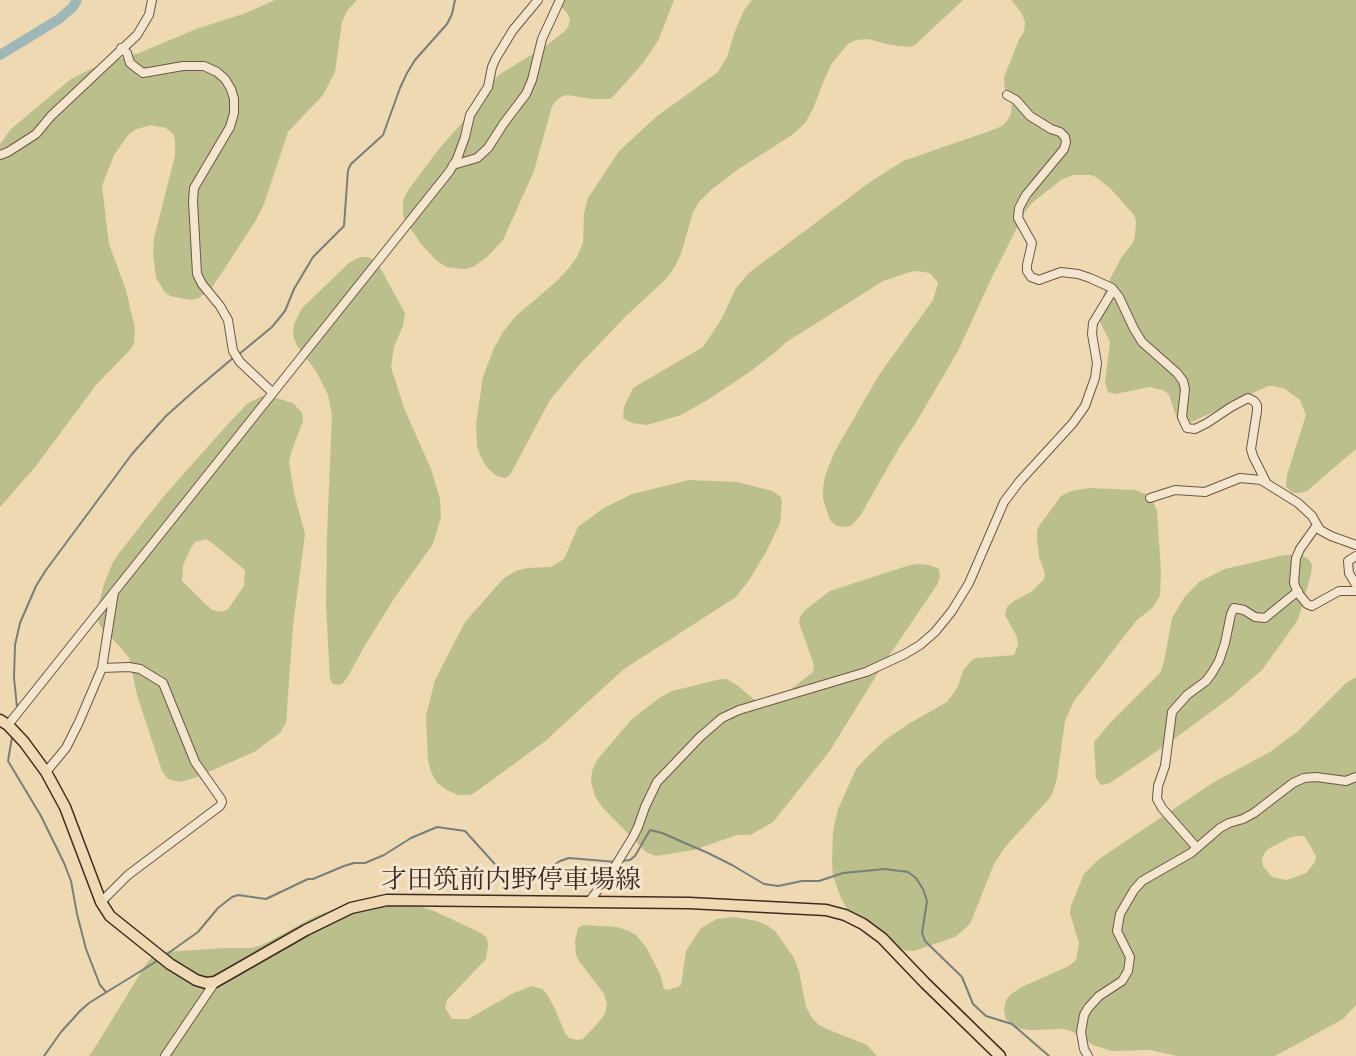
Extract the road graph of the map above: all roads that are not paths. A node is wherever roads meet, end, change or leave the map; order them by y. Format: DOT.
graph roads {
  1 [pos="152,0"];
  2 [pos="538,0"];
  3 [pos="560,0"];
  4 [pos="121,48"];
  5 [pos="1007,95"];
  6 [pos="0,155"];
  7 [pos="453,165"];
  8 [pos="1113,290"];
  9 [pos="273,393"];
  10 [pos="1266,482"];
  11 [pos="1150,498"];
  12 [pos="1317,525"];
  13 [pos="1356,545"];
  14 [pos="1356,555"];
  15 [pos="1356,588"];
  16 [pos="1298,591"];
  17 [pos="114,592"];
  18 [pos="102,668"];
  19 [pos="4,722"];
  20 [pos="46,772"];
  21 [pos="1356,777"];
  22 [pos="1198,848"];
  23 [pos="101,902"];
  24 [pos="589,902"];
  25 [pos="215,982"];
  26 [pos="165,1056"];
  27 [pos="1000,1056"];
  28 [pos="1088,1056"];
  1 -- 4 [label="street"];
  2 -- 7 [label="street"];
  3 -- 7 [label="street"];
  4 -- 6 [label="street"];
  4 -- 9 [label="street"];
  5 -- 8 [label="street"];
  7 -- 9 [label="street"];
  8 -- 10 [label="street"];
  8 -- 24 [label="street"];
  9 -- 17 [label="street"];
  10 -- 11 [label="street"];
  10 -- 12 [label="street"];
  12 -- 13 [label="street"];
  12 -- 16 [label="street"];
  14 -- 15 [label="street"];
  15 -- 16 [label="street"];
  16 -- 22 [label="street"];
  17 -- 18 [label="street"];
  17 -- 19 [label="street"];
  18 -- 20 [label="street"];
  18 -- 23 [label="street"];
  19 -- 20 [label="main road"];
  20 -- 23 [label="main road"];
  21 -- 22 [label="street"];
  22 -- 28 [label="street"];
  23 -- 25 [label="main road"];
  24 -- 25 [label="main road, 才田筑前内野停車場線"];
  24 -- 27 [label="main road, 才田筑前内野停車場線"];
  25 -- 26 [label="street"];
}
